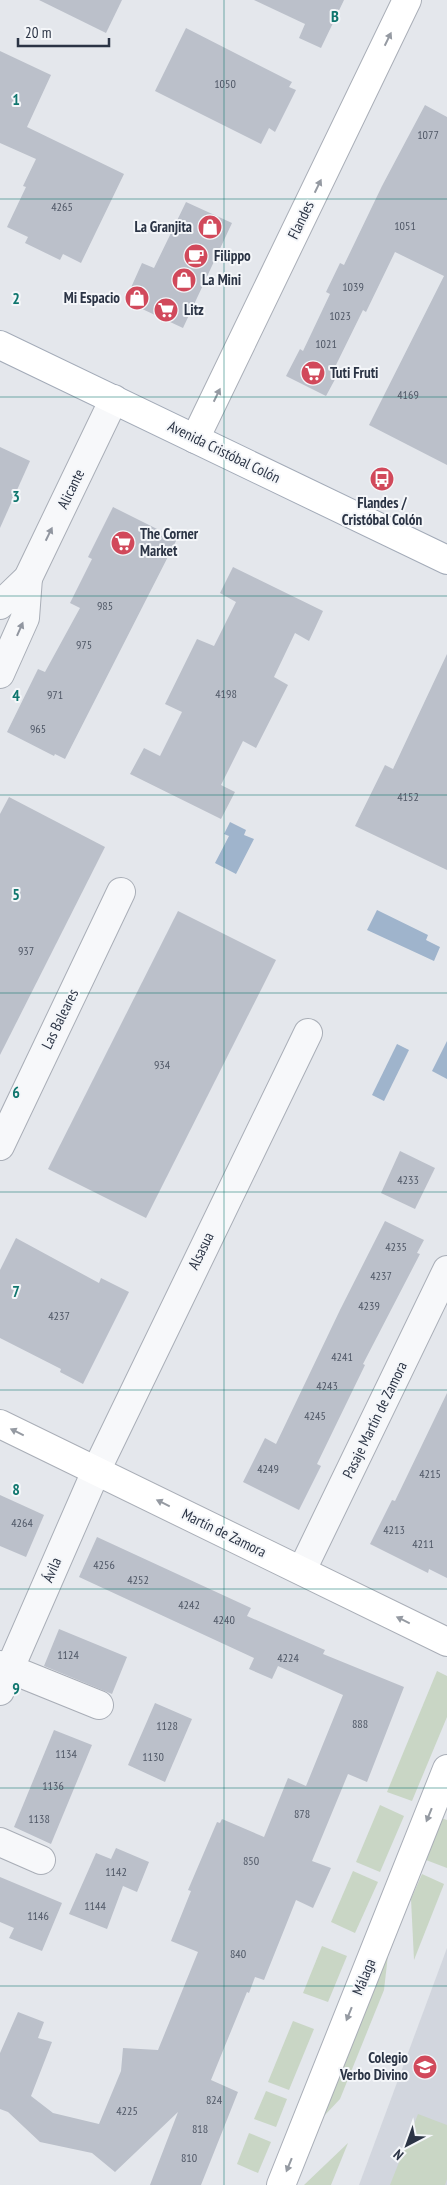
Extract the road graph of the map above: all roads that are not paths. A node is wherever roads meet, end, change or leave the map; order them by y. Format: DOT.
graph roads {
  1 [pos="407,0"];
  2 [pos="0,345"];
  3 [pos="114,399"];
  4 [pos="195,439"];
  5 [pos="447,560"];
  6 [pos="28,578"];
  7 [pos="0,605"];
  8 [pos="0,674"];
  9 [pos="121,892"];
  10 [pos="308,1033"];
  11 [pos="0,1146"];
  12 [pos="447,1270"];
  13 [pos="0,1424"];
  14 [pos="96,1471"];
  15 [pos="302,1570"];
  16 [pos="447,1642"];
  17 [pos="3,1675"];
  18 [pos="99,1706"];
  19 [pos="447,1770"];
  20 [pos="0,1842"];
  21 [pos="41,1860"];
  22 [pos="281,2185"];
  4 -- 1 [label="street, Flandes, one-way"];
  2 -- 3 [label="street, Avenida Cristóbal Colón"];
  3 -- 4 [label="street, Avenida Cristóbal Colón"];
  6 -- 3 [label="street, Alicante, one-way"];
  4 -- 5 [label="street, Avenida Cristóbal Colón"];
  6 -- 7 [label="street, Alicante"];
  8 -- 6 [label="street, Alicante, one-way"];
  9 -- 11 [label="street, Las Baleares"];
  10 -- 14 [label="street, Alsasua"];
  12 -- 15 [label="street, Pasaje Martín de Zamora"];
  14 -- 13 [label="street, Martín de Zamora, one-way"];
  15 -- 14 [label="street, Martín de Zamora, one-way"];
  14 -- 17 [label="street, Ávila"];
  16 -- 15 [label="street, Martín de Zamora, one-way"];
  17 -- 18 [label="street, Ávila"];
  19 -- 22 [label="street, Málaga, one-way"];
  20 -- 21 [label="street"];
}
